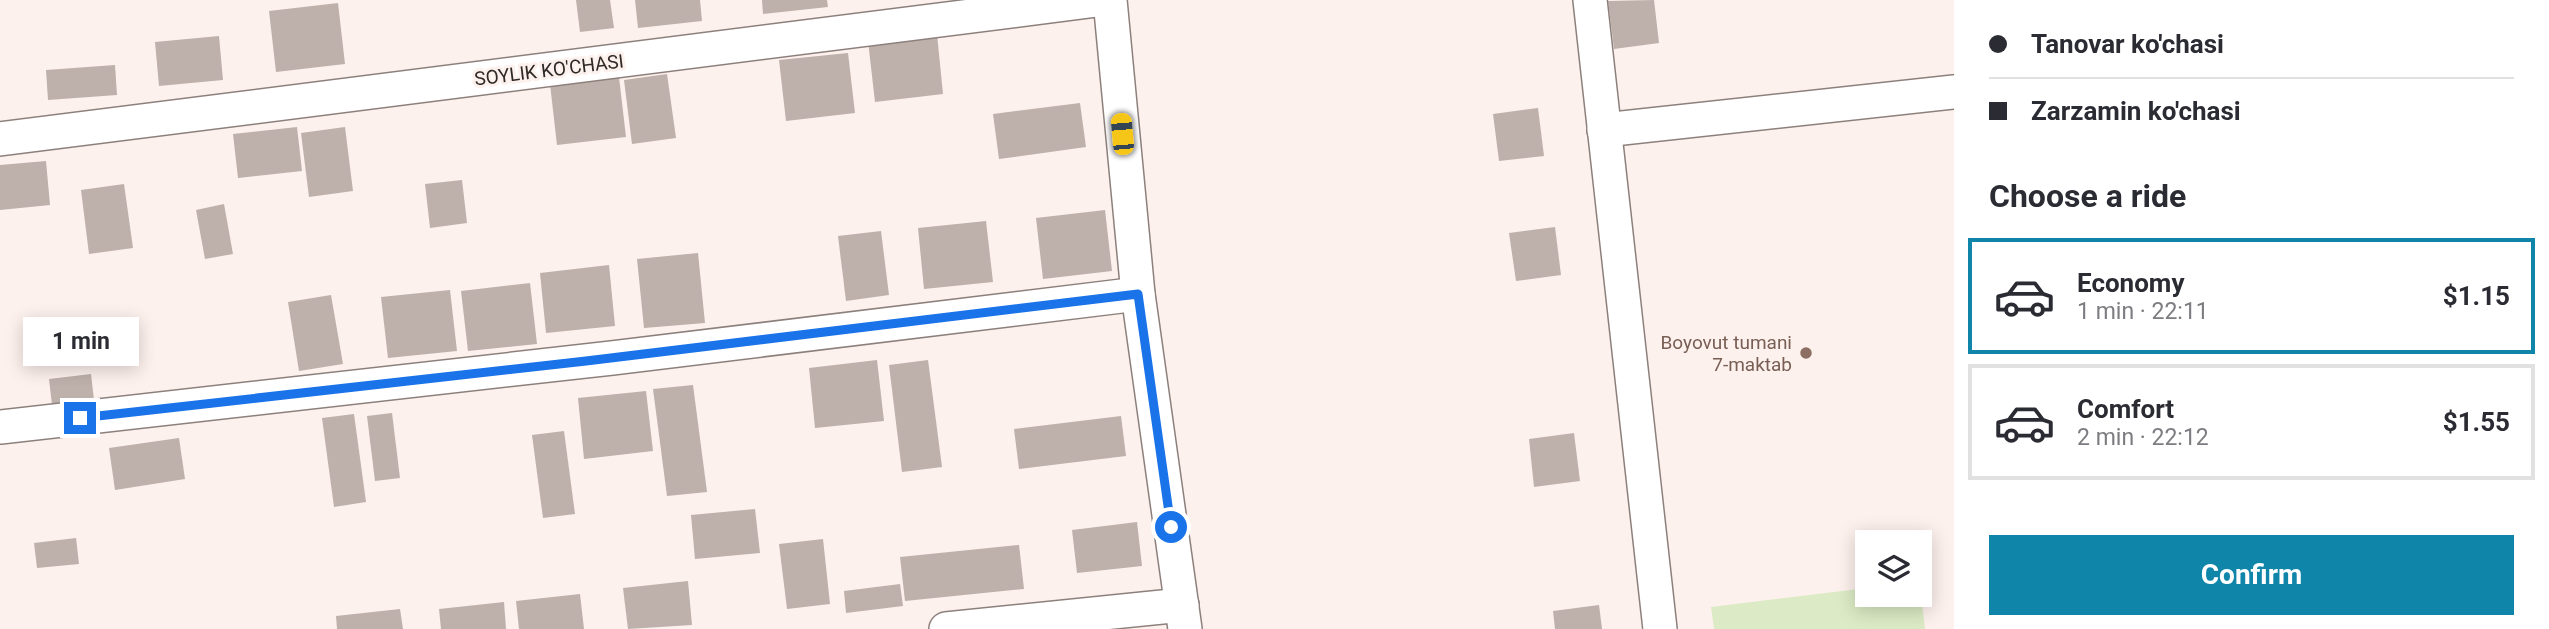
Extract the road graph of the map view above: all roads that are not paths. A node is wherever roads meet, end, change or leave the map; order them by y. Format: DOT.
graph roads {
  1 [pos="1097,0"];
  2 [pos="1110,0"];
  3 [pos="1590,0"];
  4 [pos="1954,92"];
  5 [pos="1604,130"];
  6 [pos="0,139"];
  7 [pos="1138,294"];
  8 [pos="0,427"];
  9 [pos="1183,617"];
  10 [pos="946,629"];
  11 [pos="1660,629"];
  1 -- 6 [label="street, SOYLIK KO'CHASI"];
  2 -- 7 [label="street"];
  3 -- 5 [label="street"];
  4 -- 5 [label="street"];
  5 -- 11 [label="street"];
  7 -- 8 [label="street"];
  7 -- 9 [label="street"];
  9 -- 10 [label="street"];
}
